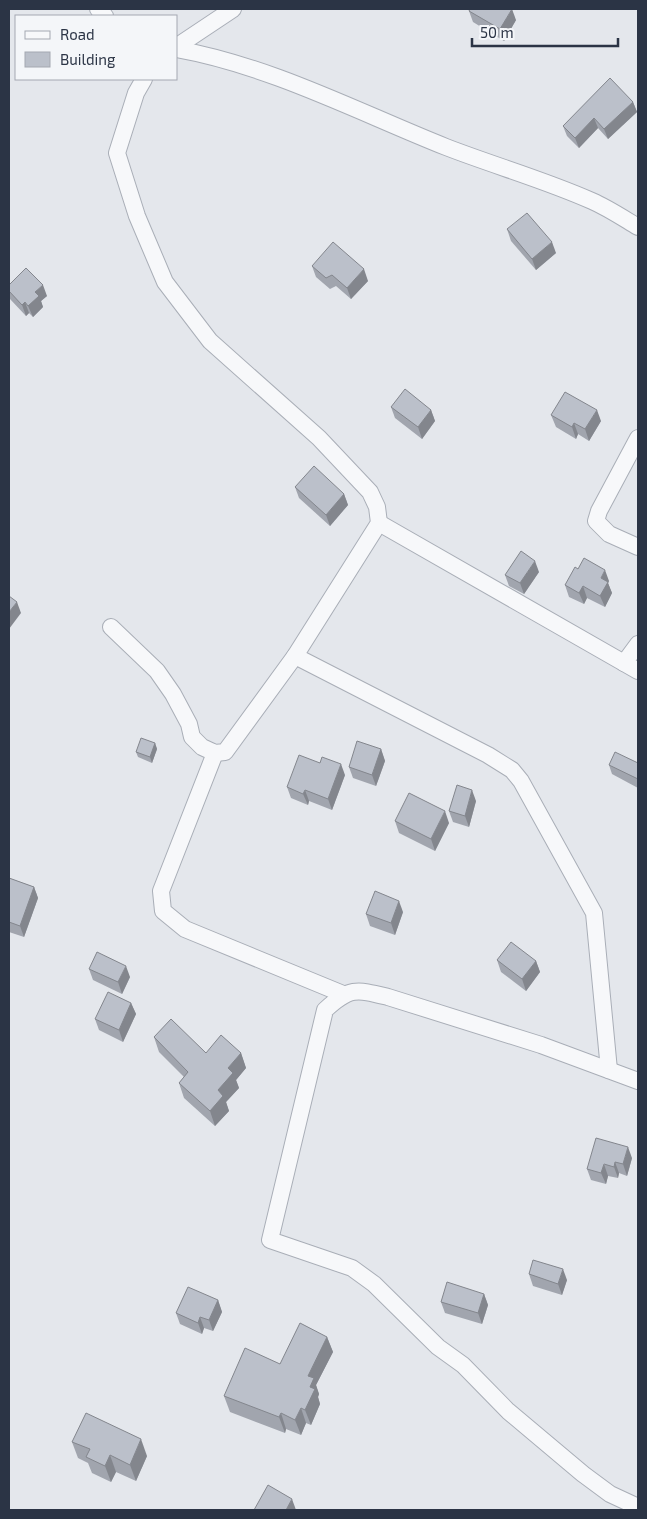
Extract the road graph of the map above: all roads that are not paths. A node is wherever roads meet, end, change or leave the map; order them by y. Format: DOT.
graph roads {
  1 [pos="233,9"];
  2 [pos="178,47"];
  3 [pos="178,48"];
  4 [pos="143,80"];
  5 [pos="638,227"];
  6 [pos="638,438"];
  7 [pos="379,523"];
  8 [pos="638,547"];
  9 [pos="111,627"];
  10 [pos="638,644"];
  11 [pos="295,656"];
  12 [pos="624,662"];
  13 [pos="638,671"];
  14 [pos="215,753"];
  15 [pos="343,994"];
  16 [pos="609,1070"];
  17 [pos="638,1081"];
  18 [pos="638,1507"];
  1 -- 2 [label="street"];
  3 -- 5 [label="street"];
  4 -- 7 [label="street"];
  6 -- 8 [label="street"];
  7 -- 11 [label="street"];
  7 -- 12 [label="street"];
  9 -- 14 [label="street"];
  10 -- 12 [label="street"];
  11 -- 14 [label="street"];
  11 -- 16 [label="street"];
  12 -- 13 [label="street"];
  14 -- 15 [label="street"];
  15 -- 16 [label="street"];
  15 -- 18 [label="street"];
  16 -- 17 [label="street"];
}
